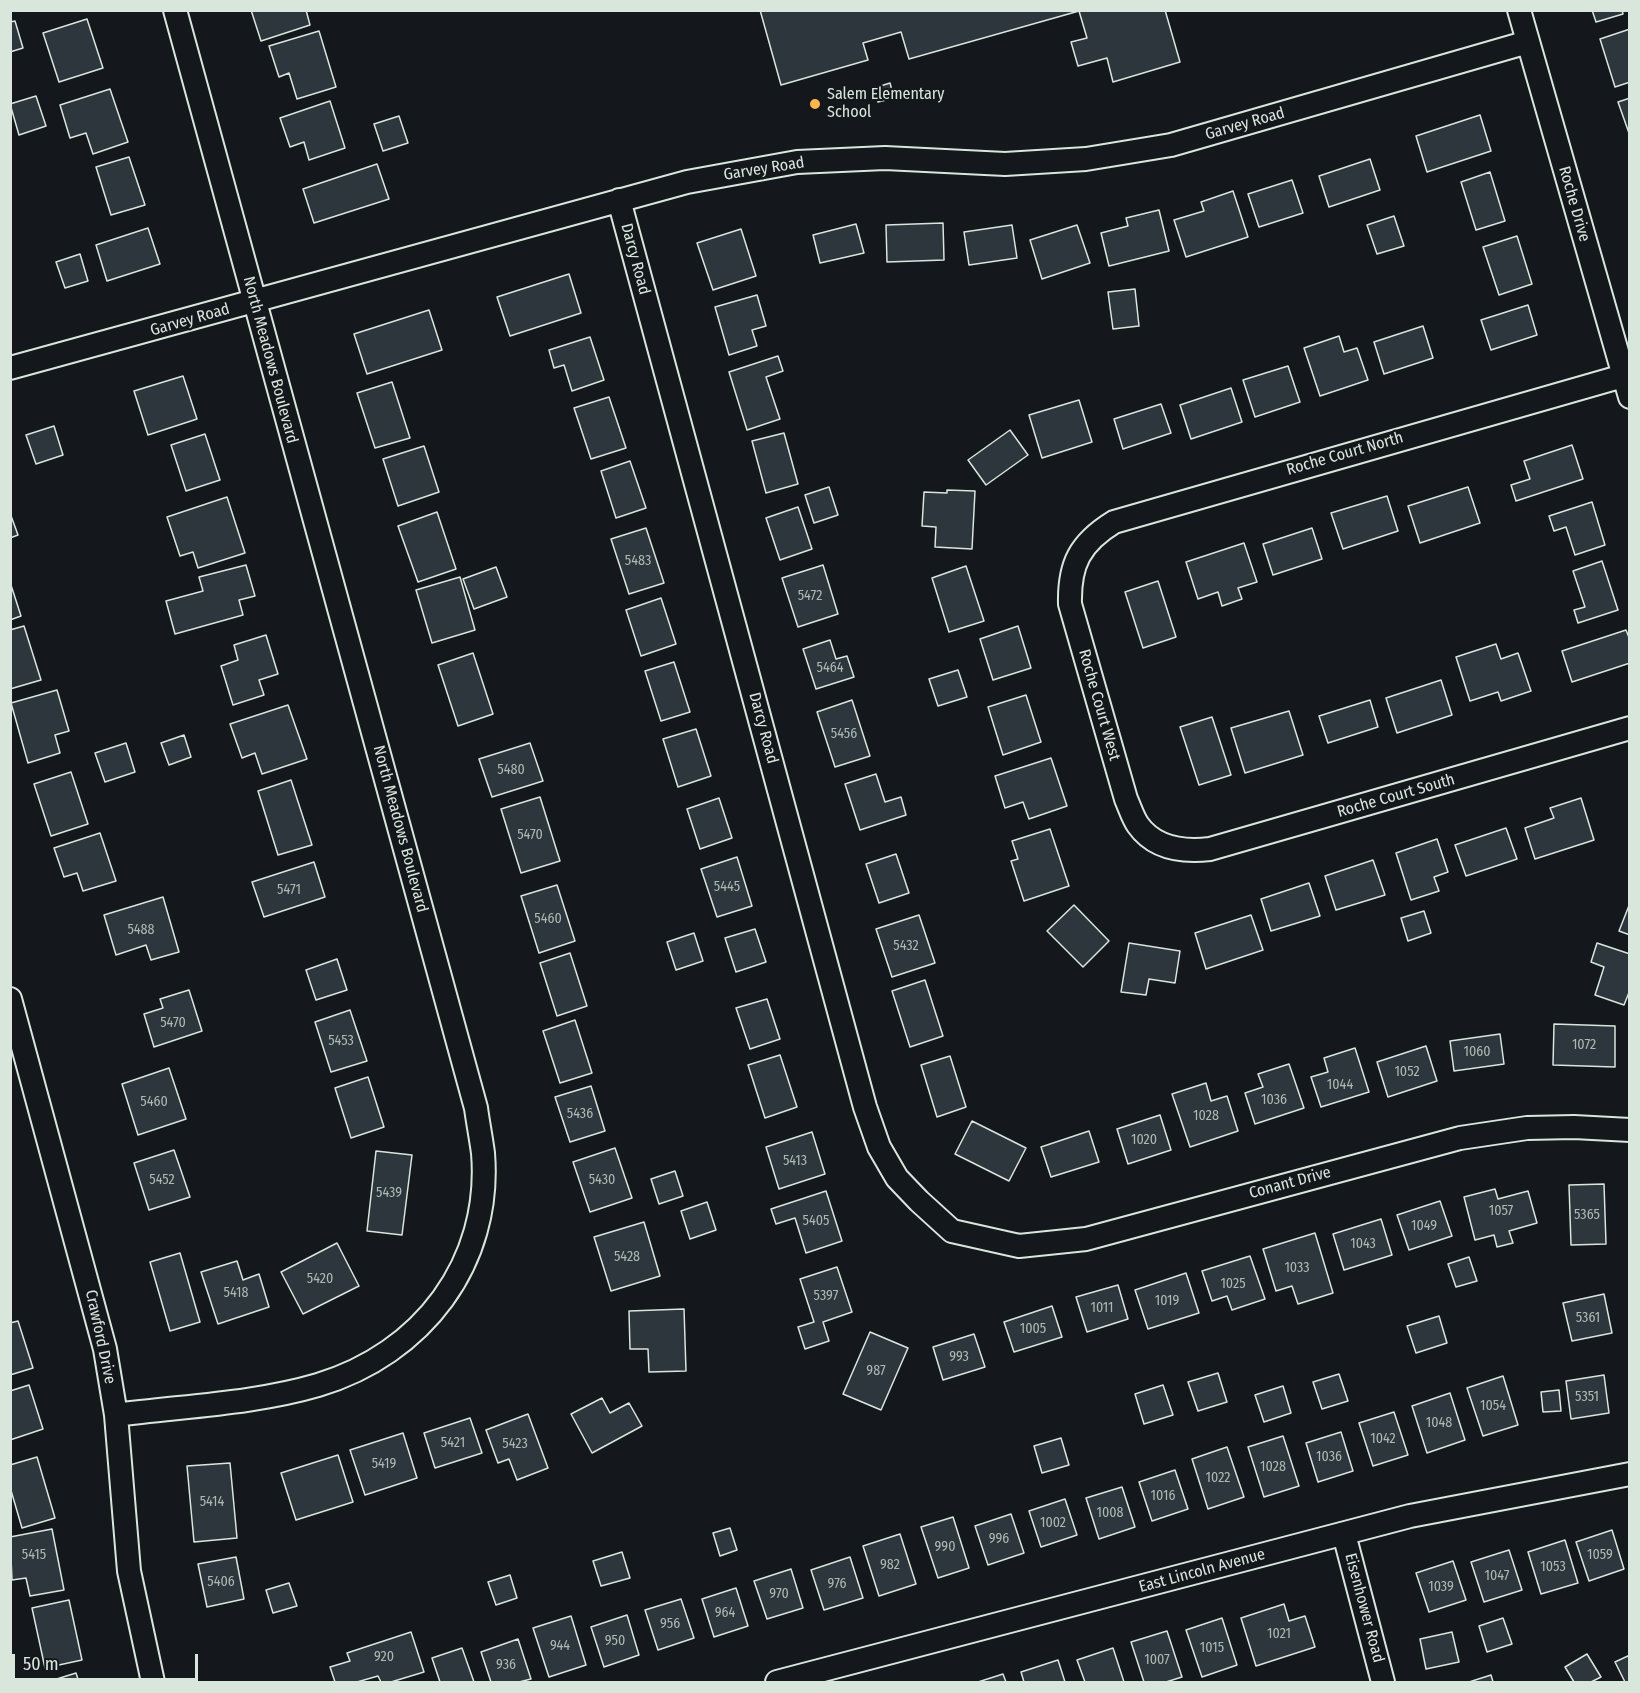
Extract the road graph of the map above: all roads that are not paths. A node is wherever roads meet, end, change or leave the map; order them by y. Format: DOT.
graph roads {
  1 [pos="175,10"];
  2 [pos="1518,10"];
  3 [pos="1528,42"];
  4 [pos="619,200"];
  5 [pos="254,301"];
  6 [pos="10,368"];
  7 [pos="1626,386"];
  8 [pos="1079,554"];
  9 [pos="1629,728"];
  10 [pos="1161,844"];
  11 [pos="10,999"];
  12 [pos="1629,1130"];
  13 [pos="952,1232"];
  14 [pos="116,1415"];
  15 [pos="1629,1474"];
  16 [pos="1344,1534"];
  17 [pos="153,1683"];
  18 [pos="777,1683"];
  19 [pos="1383,1683"];
  1 -- 5 [label="street, North Meadows Boulevard"];
  2 -- 3 [label="street, Roche Drive"];
  3 -- 4 [label="street, Garvey Road"];
  3 -- 7 [label="street, Roche Drive"];
  4 -- 5 [label="street, Garvey Road"];
  4 -- 13 [label="street, Darcy Road"];
  5 -- 6 [label="street, Garvey Road"];
  5 -- 14 [label="street, North Meadows Boulevard"];
  7 -- 8 [label="street, Roche Court North"];
  8 -- 10 [label="street, Roche Court West"];
  9 -- 10 [label="street, Roche Court South"];
  11 -- 14 [label="street, Crawford Drive"];
  12 -- 13 [label="street, Conant Drive"];
  14 -- 17 [label="street, Crawford Drive"];
  15 -- 16 [label="street, East Lincoln Avenue"];
  16 -- 18 [label="street, East Lincoln Avenue"];
  16 -- 19 [label="street, Eisenhower Road"];
}
